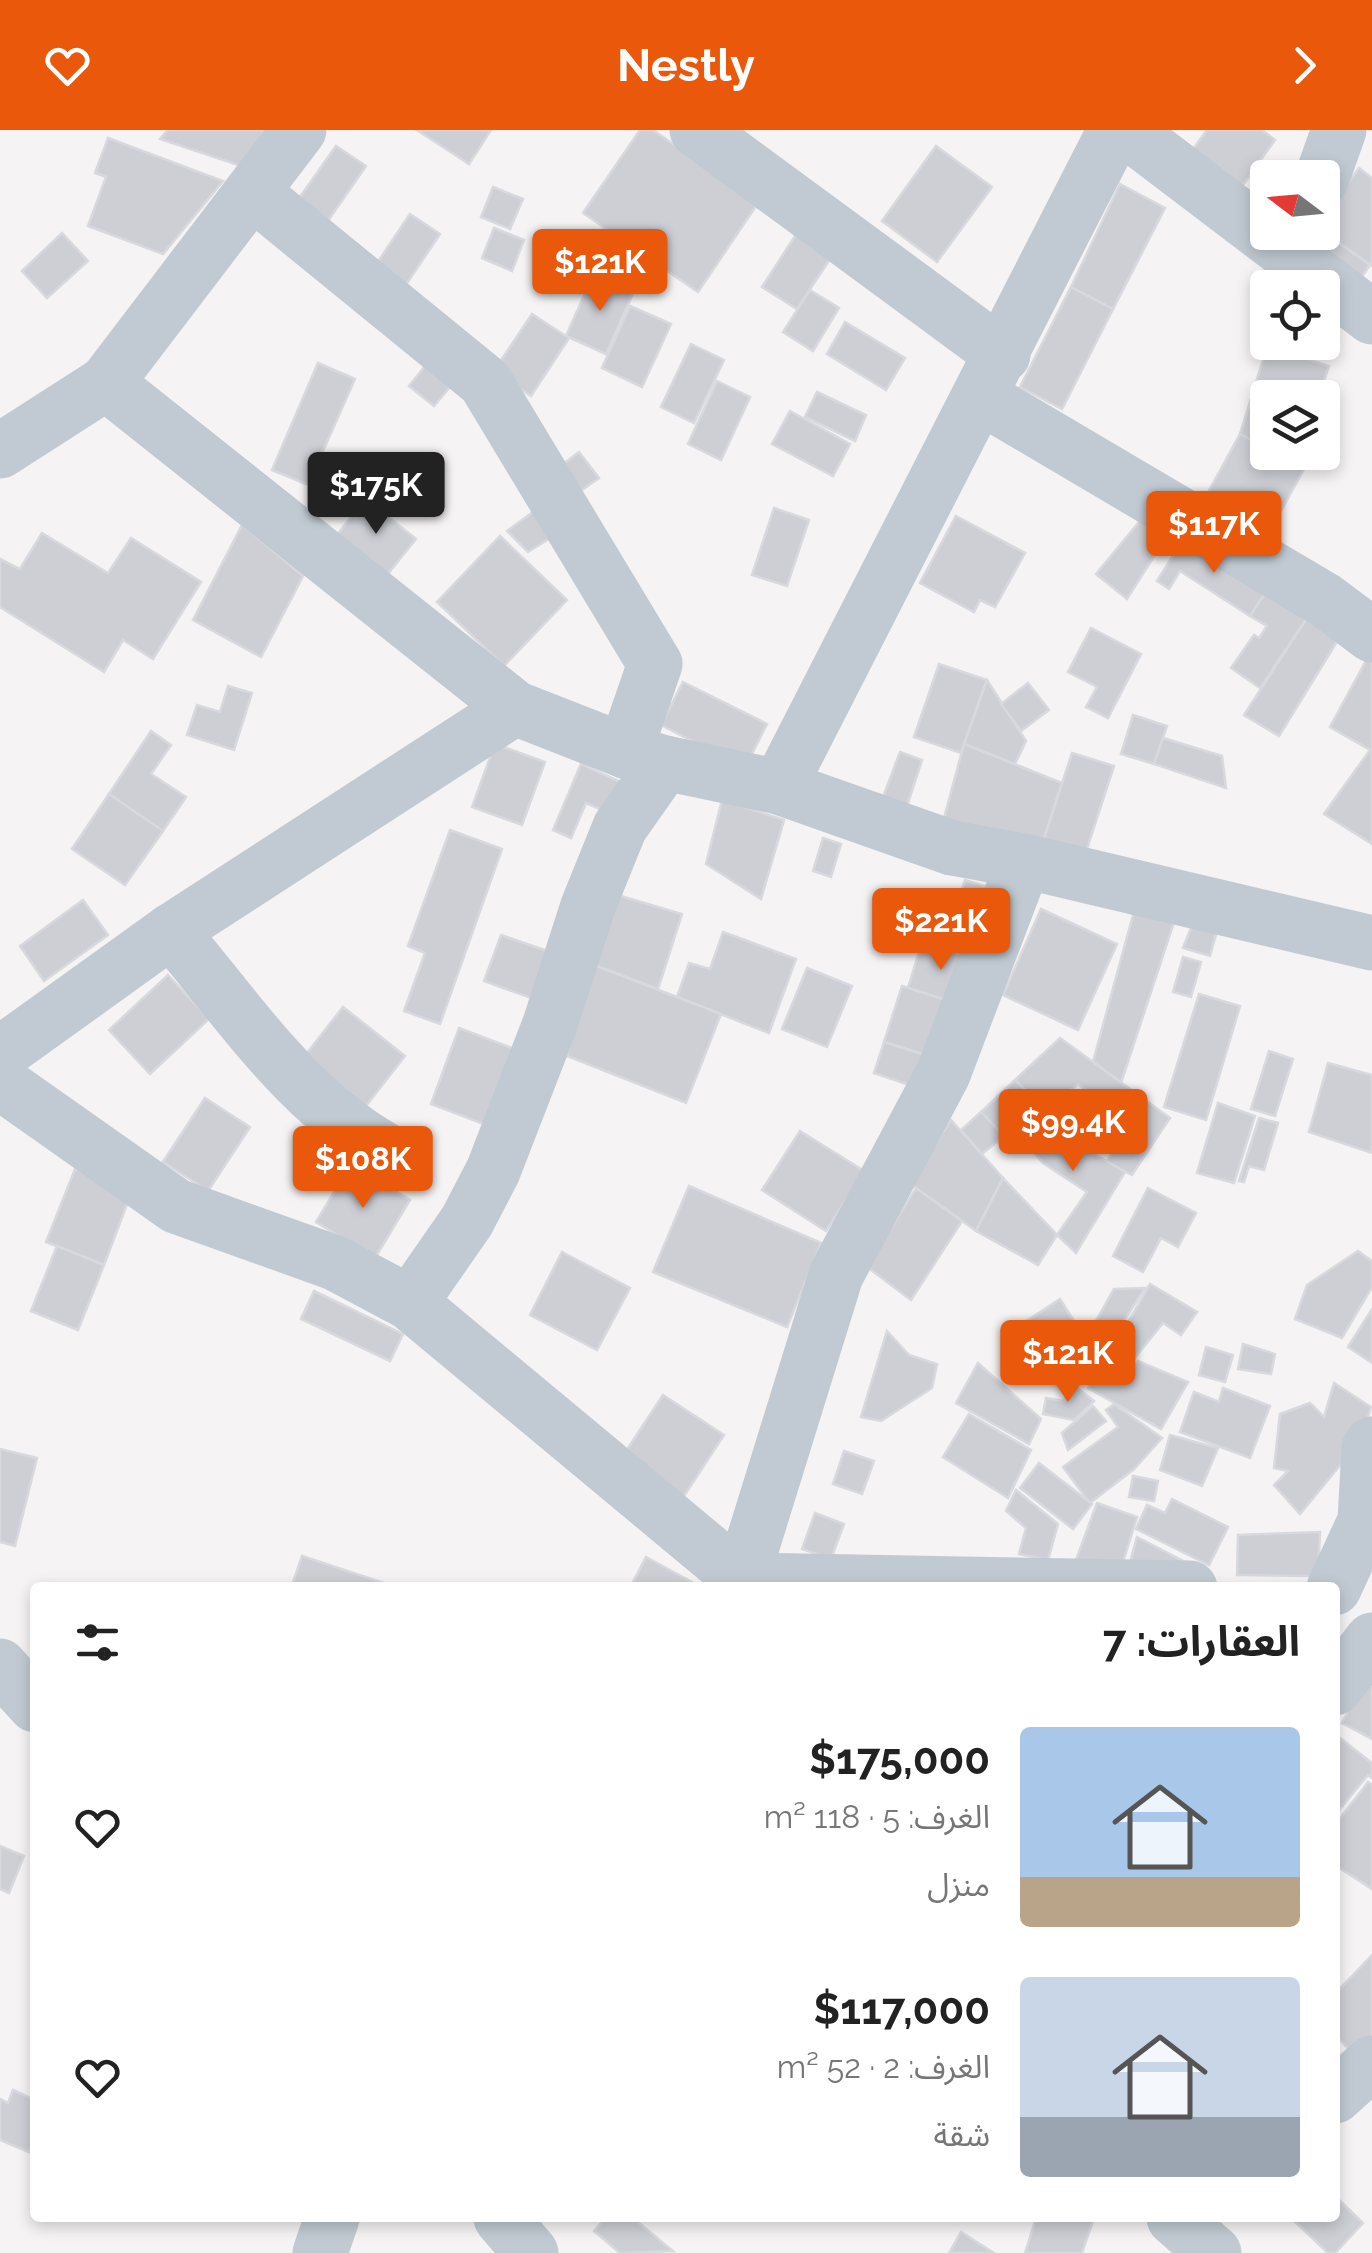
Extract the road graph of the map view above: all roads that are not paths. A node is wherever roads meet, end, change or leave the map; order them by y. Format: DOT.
graph roads {
  1 [pos="300,130"];
  2 [pos="697,130"];
  3 [pos="1115,130"];
  4 [pos="1126,130"];
  5 [pos="1339,130"];
  6 [pos="1328,160"];
  7 [pos="252,192"];
  8 [pos="1250,213"];
  9 [pos="1303,250"];
  10 [pos="1372,316"];
  11 [pos="992,376"];
  12 [pos="106,384"];
  13 [pos="0,451"];
  14 [pos="1372,634"];
  15 [pos="515,708"];
  16 [pos="645,757"];
  17 [pos="779,786"];
  18 [pos="1024,862"];
  19 [pos="172,932"];
  20 [pos="1372,943"];
  21 [pos="0,1054"];
  22 [pos="0,1082"];
  23 [pos="399,1157"];
  24 [pos="410,1304"];
  25 [pos="1372,1444"];
  26 [pos="739,1582"];
  27 [pos="742,1582"];
  28 [pos="1337,1582"];
  29 [pos="1340,1612"];
  30 [pos="1372,1638"];
  31 [pos="0,1666"];
  32 [pos="1340,1681"];
  33 [pos="30,1699"];
  34 [pos="1372,2063"];
  35 [pos="1340,2092"];
  36 [pos="331,2222"];
  37 [pos="505,2222"];
  38 [pos="1179,2222"];
  39 [pos="320,2253"];
  40 [pos="532,2253"];
  41 [pos="1214,2253"];
  1 -- 7 [label="street"];
  2 -- 11 [label="street"];
  3 -- 11 [label="street"];
  4 -- 8 [label="street"];
  5 -- 6 [label="street"];
  7 -- 12 [label="street"];
  7 -- 16 [label="street"];
  9 -- 10 [label="street"];
  11 -- 14 [label="street"];
  11 -- 17 [label="street"];
  12 -- 13 [label="street"];
  12 -- 15 [label="street"];
  15 -- 16 [label="street"];
  15 -- 19 [label="street"];
  16 -- 17 [label="street"];
  16 -- 24 [label="street"];
  17 -- 18 [label="street"];
  18 -- 20 [label="street"];
  18 -- 27 [label="street"];
  19 -- 21 [label="street"];
  19 -- 23 [label="street"];
  22 -- 24 [label="street"];
  24 -- 26 [label="street"];
  25 -- 28 [label="street"];
  29 -- 30 [label="street"];
  30 -- 32 [label="street"];
  31 -- 33 [label="street"];
  34 -- 35 [label="street"];
  36 -- 39 [label="street"];
  37 -- 40 [label="street"];
  38 -- 41 [label="street"];
}
